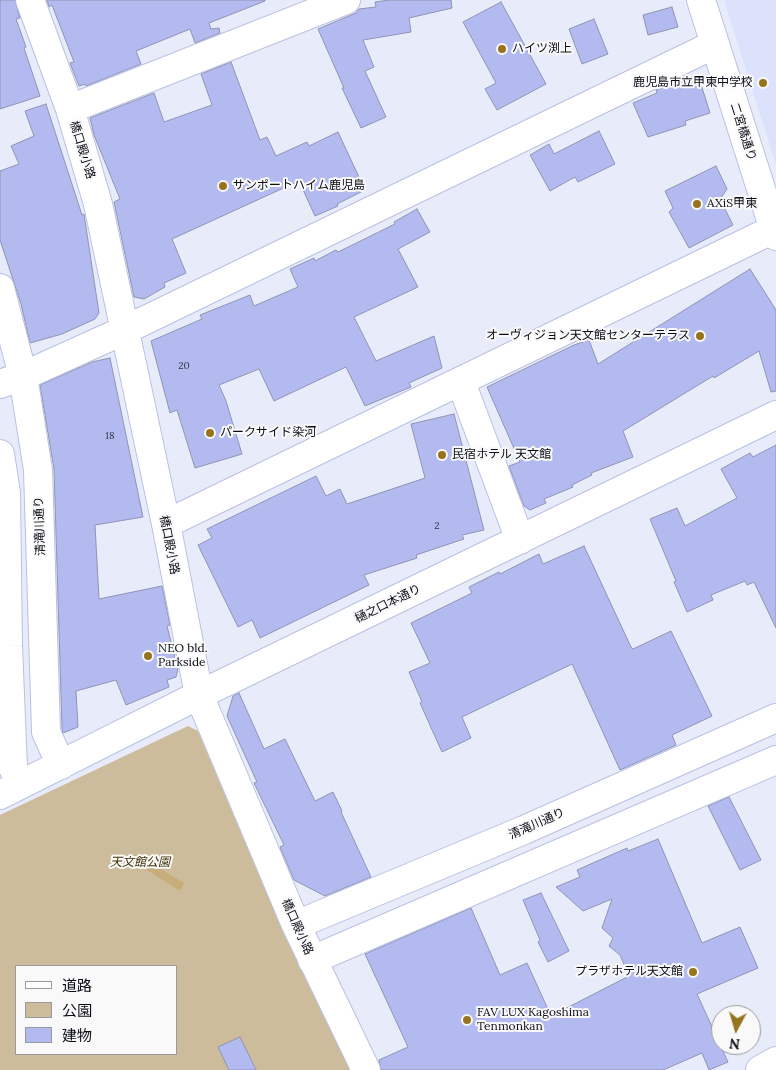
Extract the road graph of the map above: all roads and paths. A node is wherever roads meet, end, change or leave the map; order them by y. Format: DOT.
graph roads {
  1 [pos="30,0"];
  2 [pos="346,0"];
  3 [pos="701,0"];
  4 [pos="715,44"];
  5 [pos="70,109"];
  6 [pos="775,231"];
  7 [pos="0,288"];
  8 [pos="125,330"];
  9 [pos="12,380"];
  10 [pos="461,382"];
  11 [pos="776,415"];
  12 [pos="0,454"];
  13 [pos="166,524"];
  14 [pos="520,540"];
  15 [pos="199,695"];
  16 [pos="776,718"];
  17 [pos="727,740"];
  18 [pos="776,760"];
  19 [pos="61,765"];
  20 [pos="740,776"];
  21 [pos="11,790"];
  22 [pos="524,830"];
  23 [pos="537,863"];
  24 [pos="296,926"];
  25 [pos="312,960"];
  26 [pos="776,1061"];
  27 [pos="366,1070"];
  28 [pos="760,1070"];
  1 -- 5 [label="street, 橋口殿小路"];
  2 -- 5 [label="street"];
  3 -- 4 [label="street, 二宮橋通り"];
  4 -- 6 [label="street, 二宮橋通り"];
  4 -- 8 [label="street"];
  5 -- 8 [label="street, 橋口殿小路"];
  6 -- 10 [label="street"];
  7 -- 9 [label="street, 清滝川通り"];
  8 -- 9 [label="street"];
  8 -- 13 [label="street, 橋口殿小路"];
  9 -- 19 [label="street, 清滝川通り"];
  10 -- 13 [label="street"];
  10 -- 14 [label="street"];
  11 -- 14 [label="street, 樋之口本通り"];
  12 -- 21 [label="street"];
  13 -- 15 [label="street, 橋口殿小路"];
  14 -- 15 [label="street, 樋之口本通り"];
  15 -- 19 [label="street, 樋之口本通り"];
  15 -- 24 [label="street, 橋口殿小路"];
  16 -- 17 [label="street, 清滝川通り"];
  17 -- 20 [label="street"];
  17 -- 22 [label="street, 清滝川通り"];
  18 -- 20 [label="street"];
  19 -- 21 [label="street, 樋之口本通り"];
  20 -- 23 [label="street"];
  22 -- 23 [label="street"];
  22 -- 24 [label="street, 清滝川通り"];
  23 -- 25 [label="street"];
  24 -- 25 [label="street, 橋口殿小路"];
  25 -- 27 [label="street, 橋口殿小路"];
  26 -- 28 [label="street"];
}
